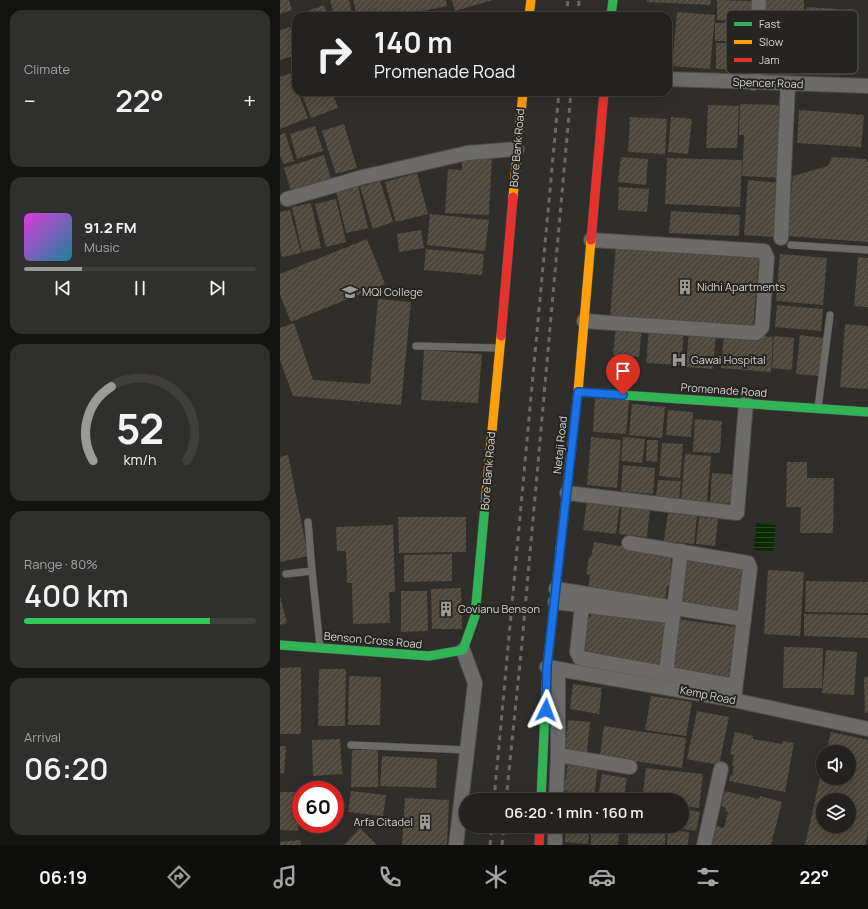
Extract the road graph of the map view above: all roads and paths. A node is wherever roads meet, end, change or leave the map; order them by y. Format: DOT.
graph roads {
  1 [pos="531,0"];
  2 [pos="613,0"];
  3 [pos="759,0"];
  4 [pos="758,10"];
  5 [pos="530,12"];
  6 [pos="612,12"];
  7 [pos="754,74"];
  8 [pos="672,79"];
  9 [pos="753,83"];
  10 [pos="788,83"];
  11 [pos="868,86"];
  12 [pos="522,96"];
  13 [pos="604,96"];
  14 [pos="517,148"];
  15 [pos="287,199"];
  16 [pos="591,240"];
  17 [pos="786,242"];
  18 [pos="868,250"];
  19 [pos="830,314"];
  20 [pos="584,321"];
  21 [pos="416,346"];
  22 [pos="499,348"];
  23 [pos="578,392"];
  24 [pos="746,404"];
  25 [pos="818,408"];
  26 [pos="868,412"];
  27 [pos="567,492"];
  28 [pos="308,522"];
  29 [pos="629,543"];
  30 [pos="681,551"];
  31 [pos="312,571"];
  32 [pos="286,574"];
  33 [pos="555,596"];
  34 [pos="582,606"];
  35 [pos="673,612"];
  36 [pos="743,622"];
  37 [pos="280,645"];
  38 [pos="321,648"];
  39 [pos="463,650"];
  40 [pos="553,668"];
  41 [pos="666,673"];
  42 [pos="734,693"];
  43 [pos="868,729"];
  44 [pos="351,745"];
  45 [pos="467,750"];
  46 [pos="558,755"];
  47 [pos="630,767"];
  48 [pos="721,769"];
  49 [pos="543,793"];
  50 [pos="556,793"];
  51 [pos="540,833"];
  52 [pos="555,833"];
  53 [pos="456,845"];
  54 [pos="539,845"];
  55 [pos="555,845"];
  56 [pos="704,845"];
  1 -- 5 [label="street"];
  2 -- 6 [label="street"];
  3 -- 4 [label="street"];
  7 -- 9 [label="street"];
  8 -- 9 [label="street, Spencer Road"];
  9 -- 10 [label="street, Spencer Road"];
  10 -- 11 [label="street, Spencer Road"];
  10 -- 17 [label="street"];
  12 -- 14 [label="street, Bore Bank Road"];
  13 -- 16 [label="street, Netaji Road"];
  14 -- 15 [label="street"];
  14 -- 22 [label="street, Bore Bank Road"];
  16 -- 20 [label="street, Netaji Road"];
  16 -- 20 [label="street"];
  17 -- 18 [label="lane"];
  19 -- 25 [label="lane"];
  20 -- 23 [label="street, Netaji Road"];
  21 -- 22 [label="lane"];
  22 -- 39 [label="street, Bore Bank Road"];
  23 -- 24 [label="street, Promenade Road"];
  23 -- 27 [label="street, Netaji Road"];
  24 -- 25 [label="street, Promenade Road"];
  24 -- 27 [label="street"];
  25 -- 26 [label="street, Promenade Road"];
  27 -- 33 [label="street, Netaji Road"];
  28 -- 31 [label="lane"];
  29 -- 30 [label="street"];
  30 -- 35 [label="street"];
  30 -- 36 [label="street"];
  31 -- 32 [label="lane"];
  31 -- 38 [label="lane"];
  33 -- 34 [label="street"];
  33 -- 35 [label="street"];
  33 -- 40 [label="street, Netaji Road"];
  34 -- 35 [label="street"];
  34 -- 41 [label="street"];
  35 -- 36 [label="street"];
  35 -- 41 [label="street"];
  36 -- 42 [label="street"];
  37 -- 38 [label="street, Benson Cross Road"];
  38 -- 39 [label="street, Benson Cross Road"];
  39 -- 45 [label="street"];
  40 -- 42 [label="street, Kemp Road"];
  40 -- 46 [label="street"];
  40 -- 49 [label="street, Netaji Road"];
  41 -- 42 [label="street"];
  42 -- 43 [label="street, Kemp Road"];
  44 -- 45 [label="lane"];
  45 -- 53 [label="street"];
  46 -- 47 [label="street"];
  46 -- 50 [label="street"];
  48 -- 56 [label="street"];
  51 -- 54 [label="street"];
  52 -- 55 [label="street"];
}
